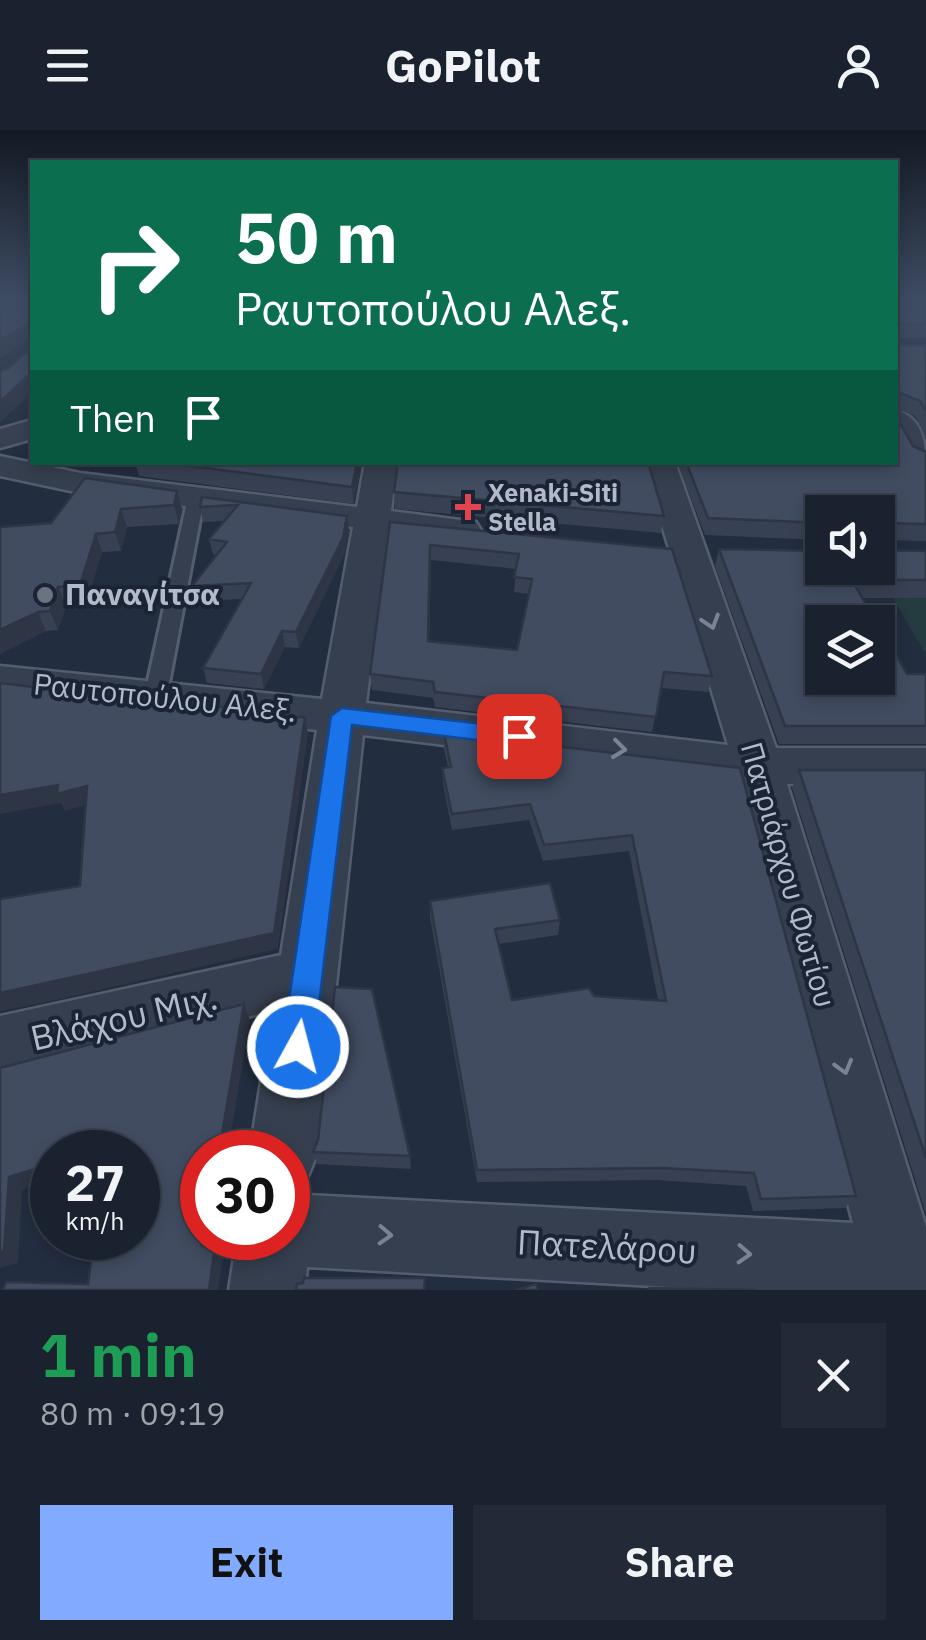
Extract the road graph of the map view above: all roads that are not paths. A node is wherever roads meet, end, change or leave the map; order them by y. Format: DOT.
graph roads {
  1 [pos="30,430"];
  2 [pos="0,439"];
  3 [pos="30,445"];
  4 [pos="0,448"];
  5 [pos="381,465"];
  6 [pos="660,465"];
  7 [pos="0,466"];
  8 [pos="196,498"];
  9 [pos="373,520"];
  10 [pos="489,533"];
  11 [pos="0,681"];
  12 [pos="155,699"];
  13 [pos="342,716"];
  14 [pos="758,766"];
  15 [pos="926,766"];
  16 [pos="307,976"];
  17 [pos="0,1046"];
  18 [pos="287,1130"];
  19 [pos="310,1231"];
  20 [pos="271,1260"];
  21 [pos="911,1272"];
  22 [pos="267,1290"];
  1 -- 2 [label="street"];
  3 -- 4 [label="street"];
  5 -- 9 [label="street"];
  6 -- 14 [label="street, Πατριάρχου Φωτίου, one-way"];
  7 -- 8 [label="street"];
  8 -- 9 [label="street"];
  8 -- 12 [label="lane"];
  9 -- 10 [label="street"];
  9 -- 13 [label="street"];
  11 -- 12 [label="street, Ραυτοπούλου Αλεξ."];
  12 -- 13 [label="street, Ραυτοπούλου Αλεξ."];
  13 -- 14 [label="street, Ραυτοπούλου Αλεξ., one-way"];
  13 -- 16 [label="street"];
  14 -- 15 [label="street, Ραυτοπούλου Αλεξ."];
  14 -- 21 [label="street, Πατριάρχου Φωτίου, one-way"];
  16 -- 17 [label="street, Βλάχου Μιχ."];
  16 -- 18 [label="street"];
  19 -- 21 [label="street, Πατελάρου, one-way"];
  20 -- 22 [label="street"];
}
